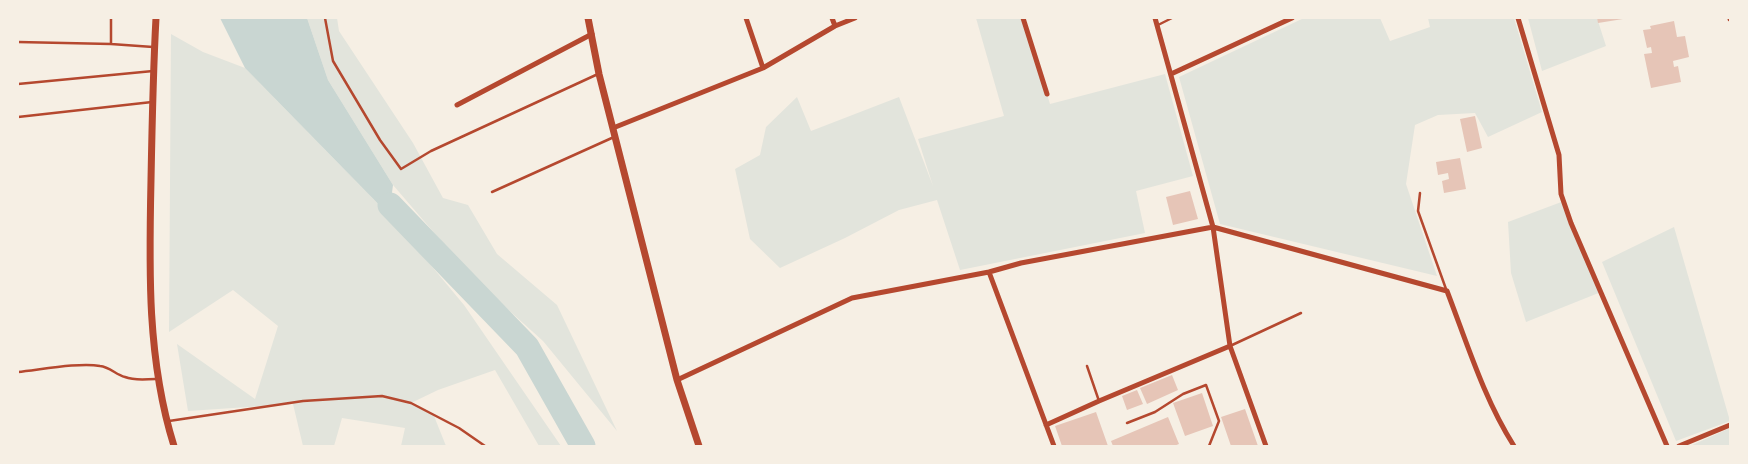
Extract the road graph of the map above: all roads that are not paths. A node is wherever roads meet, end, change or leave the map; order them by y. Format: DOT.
graph roads {
  1 [pos="111,18"];
  2 [pos="156,18"];
  3 [pos="325,18"];
  4 [pos="588,18"];
  5 [pos="746,18"];
  6 [pos="832,18"];
  7 [pos="855,18"];
  8 [pos="1023,18"];
  9 [pos="1155,18"];
  10 [pos="1172,18"];
  11 [pos="1292,18"];
  12 [pos="1518,18"];
  13 [pos="835,26"];
  14 [pos="1156,26"];
  15 [pos="592,34"];
  16 [pos="18,42"];
  17 [pos="112,44"];
  18 [pos="154,47"];
  19 [pos="763,68"];
  20 [pos="153,71"];
  21 [pos="599,74"];
  22 [pos="1171,74"];
  23 [pos="18,84"];
  24 [pos="1047,94"];
  25 [pos="152,102"];
  26 [pos="457,105"];
  27 [pos="18,117"];
  28 [pos="614,132"];
  29 [pos="492,192"];
  30 [pos="1420,193"];
  31 [pos="1213,227"];
  32 [pos="989,272"];
  33 [pos="1447,291"];
  34 [pos="1301,313"];
  35 [pos="1230,346"];
  36 [pos="1087,366"];
  37 [pos="18,372"];
  38 [pos="158,379"];
  39 [pos="677,380"];
  40 [pos="1099,401"];
  41 [pos="167,421"];
  42 [pos="1126,423"];
  43 [pos="1046,425"];
  44 [pos="1730,425"];
  45 [pos="174,446"];
  46 [pos="485,446"];
  47 [pos="699,446"];
  48 [pos="1054,446"];
  49 [pos="1209,446"];
  50 [pos="1266,446"];
  51 [pos="1514,446"];
  52 [pos="1667,446"];
  53 [pos="1679,446"];
  1 -- 17 [label="lane"];
  2 -- 18 [label="street"];
  3 -- 21 [label="lane"];
  4 -- 15 [label="street"];
  5 -- 19 [label="street"];
  6 -- 13 [label="street"];
  7 -- 13 [label="street"];
  8 -- 24 [label="street"];
  9 -- 14 [label="street"];
  10 -- 14 [label="lane"];
  11 -- 22 [label="street"];
  12 -- 52 [label="street"];
  13 -- 19 [label="street"];
  14 -- 22 [label="street"];
  15 -- 21 [label="street"];
  15 -- 26 [label="street"];
  16 -- 17 [label="lane"];
  17 -- 18 [label="lane"];
  18 -- 20 [label="street"];
  19 -- 28 [label="street"];
  20 -- 23 [label="lane"];
  20 -- 25 [label="street"];
  21 -- 28 [label="street"];
  22 -- 31 [label="street"];
  25 -- 27 [label="lane"];
  25 -- 38 [label="street"];
  28 -- 29 [label="lane"];
  28 -- 39 [label="street"];
  30 -- 33 [label="lane"];
  31 -- 32 [label="street"];
  31 -- 33 [label="street"];
  31 -- 35 [label="street"];
  32 -- 39 [label="street"];
  32 -- 43 [label="street"];
  33 -- 51 [label="street"];
  34 -- 35 [label="lane"];
  35 -- 40 [label="street"];
  35 -- 50 [label="street"];
  36 -- 40 [label="lane"];
  37 -- 38 [label="lane"];
  38 -- 41 [label="street"];
  39 -- 47 [label="street"];
  40 -- 43 [label="street"];
  41 -- 45 [label="street"];
  41 -- 46 [label="lane"];
  42 -- 49 [label="lane"];
  43 -- 48 [label="street"];
  44 -- 53 [label="street"];
}
